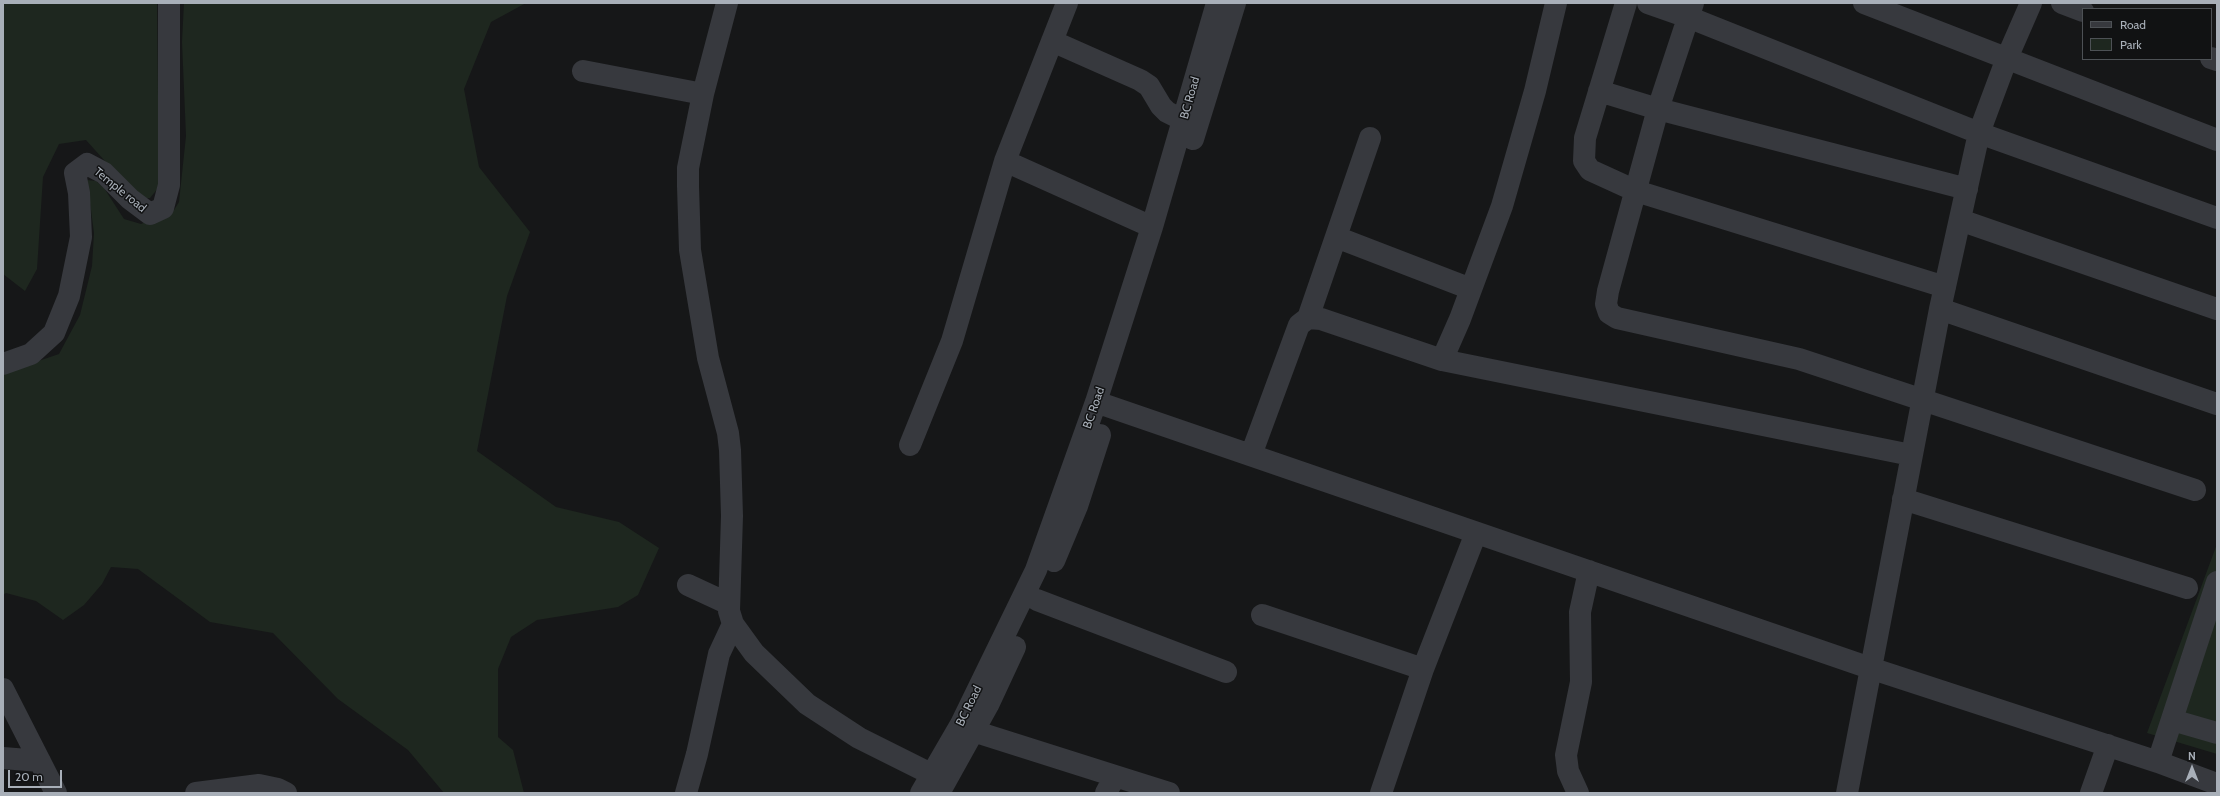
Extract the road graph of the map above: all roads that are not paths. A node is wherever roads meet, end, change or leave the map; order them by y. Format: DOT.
graph roads {
  1 [pos="169,3"];
  2 [pos="727,3"];
  3 [pos="1067,3"];
  4 [pos="1217,3"];
  5 [pos="1235,3"];
  6 [pos="1556,3"];
  7 [pos="1626,3"];
  8 [pos="1648,3"];
  9 [pos="1864,3"];
  10 [pos="2031,3"];
  11 [pos="2062,3"];
  12 [pos="1691,10"];
  13 [pos="2082,11"];
  14 [pos="1052,41"];
  15 [pos="2007,58"];
  16 [pos="583,71"];
  17 [pos="1599,91"];
  18 [pos="703,94"];
  19 [pos="1658,109"];
  20 [pos="1183,120"];
  21 [pos="1979,133"];
  22 [pos="1370,138"];
  23 [pos="2217,140"];
  24 [pos="1005,161"];
  25 [pos="1967,189"];
  26 [pos="1636,191"];
  27 [pos="2217,218"];
  28 [pos="1960,220"];
  29 [pos="1152,227"];
  30 [pos="1336,237"];
  31 [pos="1945,287"];
  32 [pos="1471,288"];
  33 [pos="2217,309"];
  34 [pos="1940,310"];
  35 [pos="1308,318"];
  36 [pos="1442,360"];
  37 [pos="3,364"];
  38 [pos="1922,401"];
  39 [pos="2217,404"];
  40 [pos="1102,405"];
  41 [pos="910,445"];
  42 [pos="1251,455"];
  43 [pos="1912,455"];
  44 [pos="2195,490"];
  45 [pos="1903,499"];
  46 [pos="1476,532"];
  47 [pos="1589,571"];
  48 [pos="2217,582"];
  49 [pos="688,585"];
  50 [pos="2187,588"];
  51 [pos="1037,600"];
  52 [pos="731,614"];
  53 [pos="1262,615"];
  54 [pos="1870,668"];
  55 [pos="1423,669"];
  56 [pos="1226,672"];
  57 [pos="3,689"];
  58 [pos="2172,720"];
  59 [pos="967,728"];
  60 [pos="2217,734"];
  61 [pos="2108,745"];
  62 [pos="3,758"];
  63 [pos="40,761"];
  64 [pos="2158,762"];
  65 [pos="2217,784"];
  66 [pos="1110,785"];
  67 [pos="931,787"];
  68 [pos="219,792"];
  69 [pos="56,793"];
  70 [pos="196,793"];
  71 [pos="286,793"];
  72 [pos="686,793"];
  73 [pos="1169,793"];
  74 [pos="1381,793"];
  75 [pos="1578,793"];
  76 [pos="1847,793"];
  77 [pos="2091,793"];
  1 -- 37 [label="street, Temple road"];
  2 -- 18 [label="street"];
  3 -- 14 [label="street"];
  4 -- 20 [label="street, BC Road"];
  5 -- 40 [label="street, BC Road"];
  6 -- 32 [label="street"];
  7 -- 17 [label="street"];
  8 -- 12 [label="street"];
  9 -- 15 [label="street"];
  10 -- 15 [label="street"];
  11 -- 13 [label="street"];
  12 -- 19 [label="street"];
  12 -- 21 [label="street"];
  14 -- 20 [label="street"];
  14 -- 24 [label="street"];
  15 -- 21 [label="street"];
  15 -- 23 [label="street"];
  16 -- 18 [label="street"];
  17 -- 19 [label="street"];
  17 -- 26 [label="street"];
  18 -- 52 [label="street"];
  19 -- 25 [label="street"];
  19 -- 26 [label="street"];
  20 -- 29 [label="street, BC Road"];
  21 -- 25 [label="street"];
  21 -- 27 [label="street"];
  22 -- 30 [label="street"];
  24 -- 29 [label="street"];
  24 -- 41 [label="street"];
  25 -- 28 [label="street"];
  26 -- 31 [label="street"];
  26 -- 38 [label="street"];
  28 -- 31 [label="street"];
  28 -- 33 [label="street"];
  29 -- 40 [label="street, BC Road"];
  30 -- 32 [label="street"];
  30 -- 35 [label="street"];
  31 -- 34 [label="street"];
  32 -- 36 [label="street"];
  34 -- 38 [label="street"];
  34 -- 39 [label="street"];
  35 -- 36 [label="street"];
  35 -- 42 [label="street"];
  36 -- 43 [label="street"];
  38 -- 43 [label="street"];
  38 -- 44 [label="street"];
  40 -- 42 [label="street"];
  40 -- 51 [label="street, BC Road"];
  40 -- 59 [label="street, BC Road"];
  42 -- 46 [label="street"];
  43 -- 45 [label="street"];
  45 -- 50 [label="street"];
  45 -- 54 [label="street"];
  46 -- 47 [label="street"];
  46 -- 55 [label="street"];
  47 -- 54 [label="street"];
  47 -- 75 [label="street"];
  48 -- 58 [label="street"];
  49 -- 52 [label="street"];
  51 -- 56 [label="street"];
  51 -- 59 [label="street, BC Road"];
  52 -- 67 [label="street"];
  52 -- 72 [label="street"];
  53 -- 55 [label="street"];
  54 -- 61 [label="street"];
  54 -- 76 [label="street"];
  55 -- 74 [label="street"];
  57 -- 63 [label="street"];
  58 -- 60 [label="street"];
  58 -- 64 [label="street"];
  59 -- 66 [label="street"];
  59 -- 67 [label="street, BC Road"];
  61 -- 64 [label="street"];
  61 -- 77 [label="street"];
  62 -- 63 [label="street"];
  63 -- 69 [label="street"];
  64 -- 65 [label="street"];
  66 -- 73 [label="street"];
  68 -- 70 [label="street"];
  68 -- 71 [label="street"];
}
